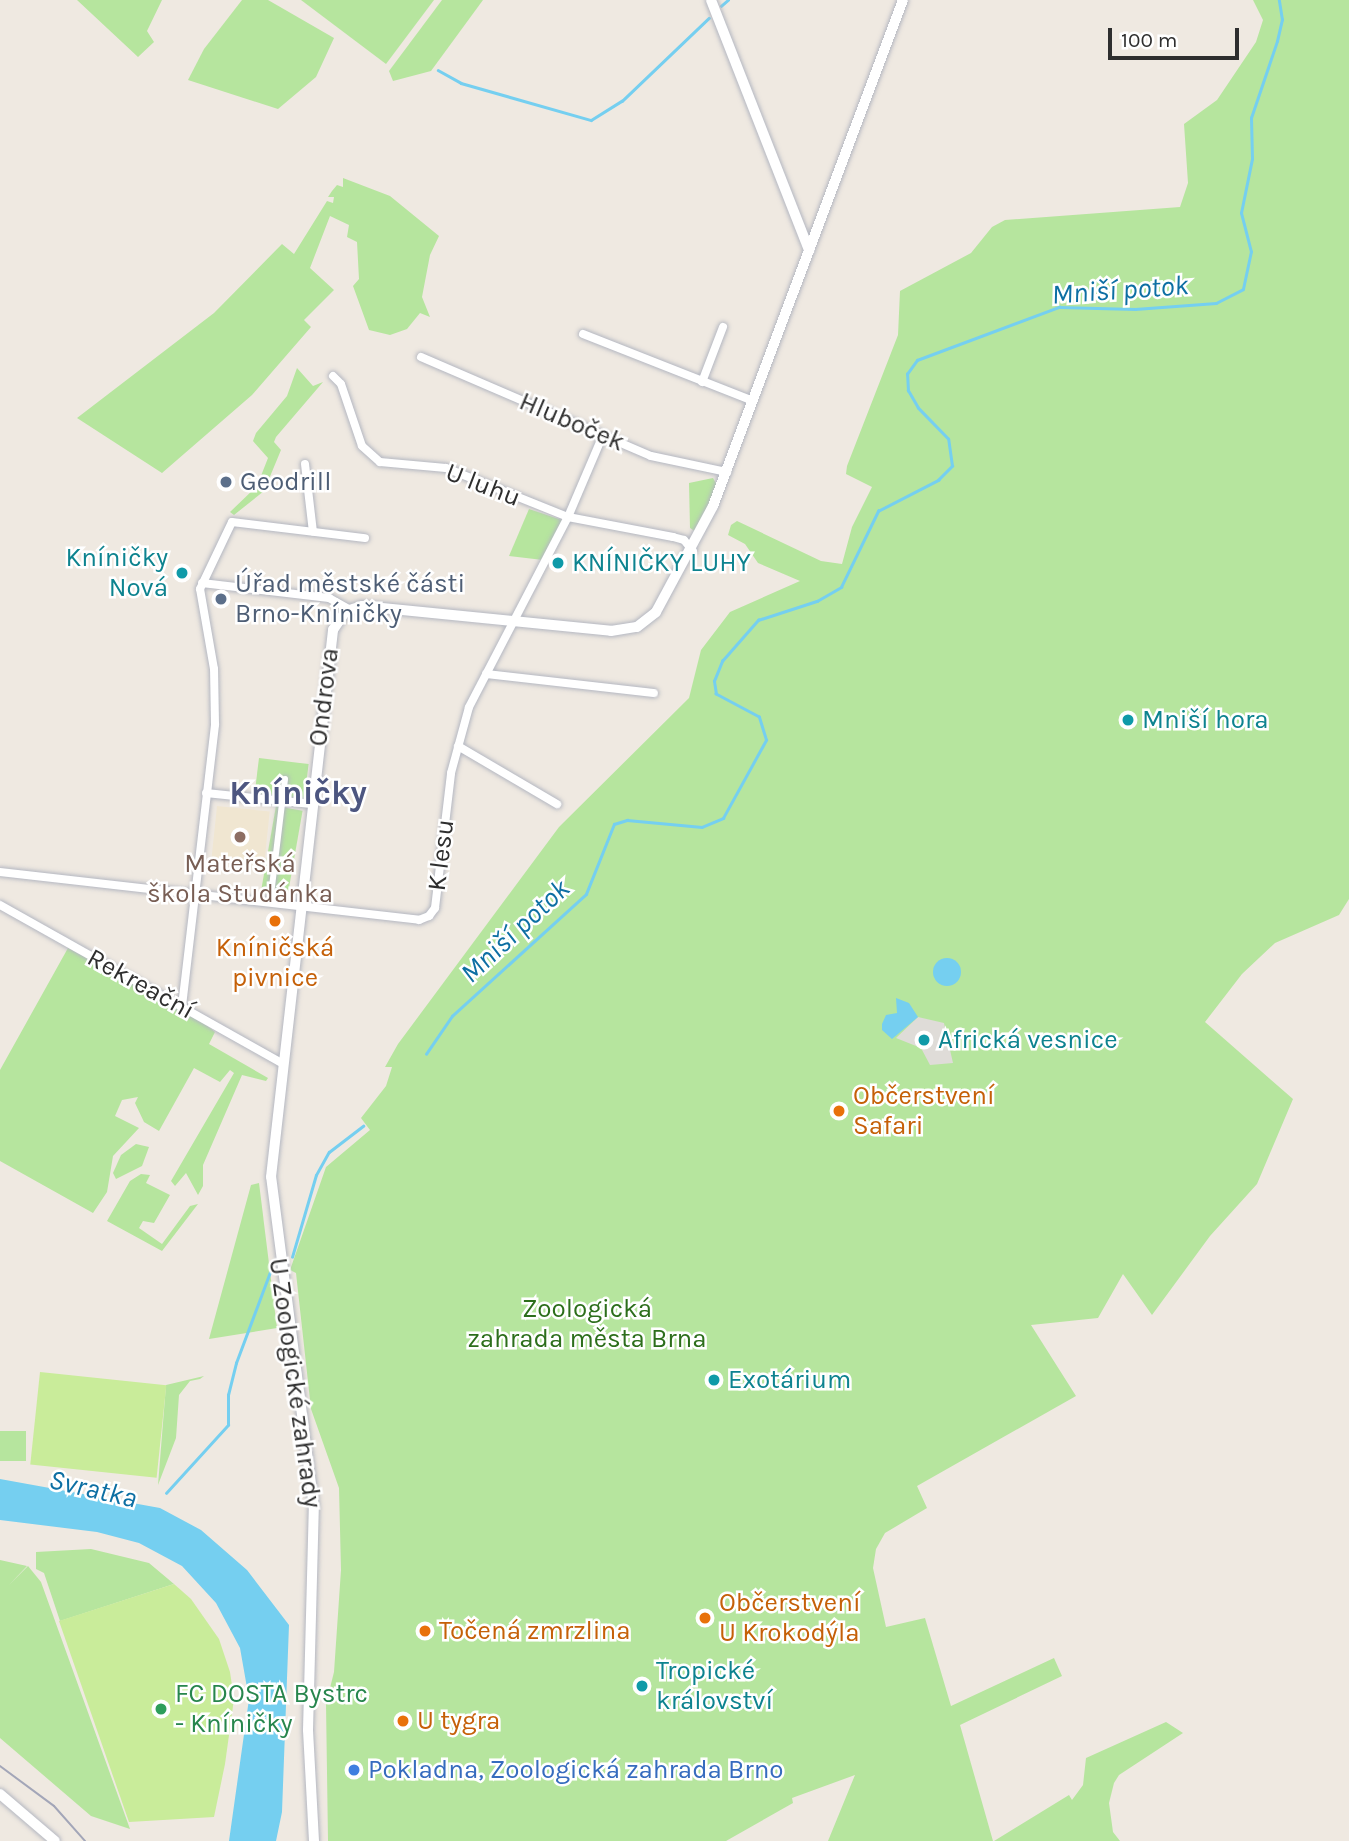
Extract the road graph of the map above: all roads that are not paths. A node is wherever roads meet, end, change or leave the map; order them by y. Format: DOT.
graph roads {
  1 [pos="710,0"];
  2 [pos="902,0"];
  3 [pos="809,250"];
  4 [pos="723,327"];
  5 [pos="583,334"];
  6 [pos="421,357"];
  7 [pos="333,376"];
  8 [pos="702,382"];
  9 [pos="753,401"];
  10 [pos="603,435"];
  11 [pos="304,464"];
  12 [pos="727,472"];
  13 [pos="568,517"];
  14 [pos="313,532"];
  15 [pos="365,538"];
  16 [pos="693,551"];
  17 [pos="202,583"];
  18 [pos="349,609"];
  19 [pos="512,621"];
  20 [pos="486,674"];
  21 [pos="654,693"];
  22 [pos="458,746"];
  23 [pos="285,779"];
  24 [pos="206,793"];
  25 [pos="282,801"];
  26 [pos="311,804"];
  27 [pos="557,804"];
  28 [pos="0,872"];
  29 [pos="194,893"];
  30 [pos="270,903"];
  31 [pos="0,905"];
  32 [pos="299,906"];
  33 [pos="182,1006"];
  34 [pos="282,1063"];
  35 [pos="271,1177"];
  36 [pos="0,1794"];
  37 [pos="55,1841"];
  38 [pos="314,1841"];
  1 -- 3 [label="street"];
  2 -- 3 [label="street"];
  3 -- 9 [label="street"];
  4 -- 8 [label="street"];
  5 -- 8 [label="street"];
  6 -- 10 [label="street, Hluboček"];
  7 -- 13 [label="street, U luhu"];
  8 -- 9 [label="street"];
  9 -- 12 [label="street"];
  10 -- 12 [label="street, Hluboček"];
  10 -- 13 [label="street, K lesu"];
  11 -- 14 [label="street"];
  12 -- 16 [label="street"];
  13 -- 16 [label="street, U luhu"];
  13 -- 19 [label="street, K lesu"];
  14 -- 15 [label="street"];
  14 -- 17 [label="street"];
  16 -- 19 [label="street"];
  17 -- 18 [label="street"];
  17 -- 24 [label="street"];
  18 -- 19 [label="street"];
  18 -- 26 [label="street, Ondrova"];
  19 -- 20 [label="street, K lesu"];
  20 -- 21 [label="street"];
  20 -- 22 [label="street, K lesu"];
  22 -- 27 [label="street"];
  22 -- 32 [label="street, K lesu"];
  23 -- 25 [label="street, Ondrova"];
  24 -- 25 [label="street"];
  24 -- 29 [label="street"];
  25 -- 26 [label="street"];
  25 -- 30 [label="street, Ondrova"];
  26 -- 32 [label="street, Ondrova"];
  28 -- 29 [label="street, K lesu"];
  29 -- 30 [label="street, K lesu"];
  29 -- 33 [label="street"];
  30 -- 32 [label="street, K lesu"];
  31 -- 33 [label="street, Rekreační"];
  32 -- 34 [label="street, Ondrova"];
  33 -- 34 [label="street, Rekreační"];
  34 -- 35 [label="street, Ondrova"];
  35 -- 38 [label="street, U Zoologické zahrady"];
  36 -- 37 [label="main road"];
}
